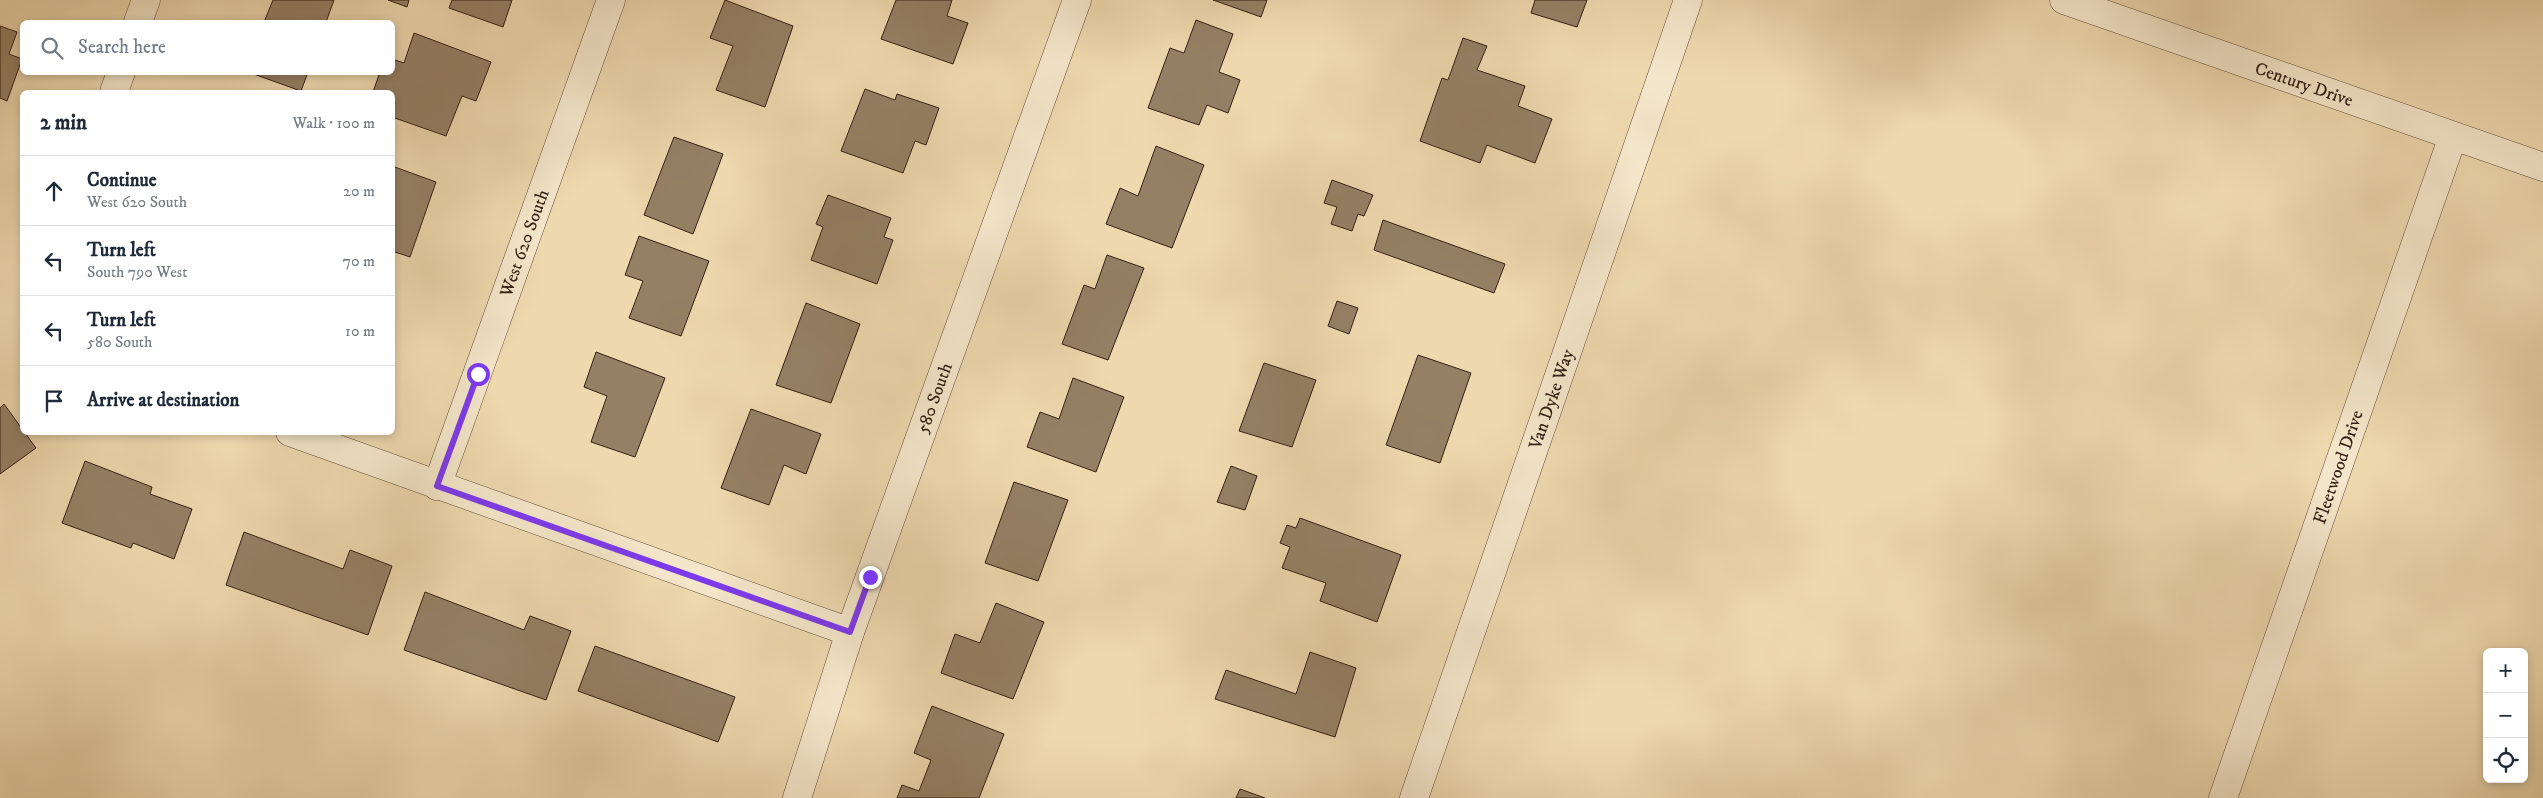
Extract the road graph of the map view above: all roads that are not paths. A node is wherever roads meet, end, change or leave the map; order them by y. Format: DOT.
graph roads {
  1 [pos="146,0"];
  2 [pos="611,0"];
  3 [pos="1077,0"];
  4 [pos="1688,0"];
  5 [pos="2064,0"];
  6 [pos="139,20"];
  7 [pos="120,75"];
  8 [pos="115,90"];
  9 [pos="2453,136"];
  10 [pos="2543,168"];
  11 [pos="298,435"];
  12 [pos="437,486"];
  13 [pos="850,632"];
  14 [pos="797,798"];
  15 [pos="1414,798"];
  16 [pos="2223,798"];
  1 -- 6 [label="street"];
  2 -- 12 [label="street, West 620 South"];
  3 -- 13 [label="street, 580 South"];
  4 -- 15 [label="street, Van Dyke Way"];
  5 -- 9 [label="street, Century Drive"];
  7 -- 8 [label="street"];
  9 -- 10 [label="street, Century Drive"];
  9 -- 16 [label="street, Fleetwood Drive"];
  11 -- 12 [label="street"];
  12 -- 13 [label="street"];
  13 -- 14 [label="street, 580 South"];
}
